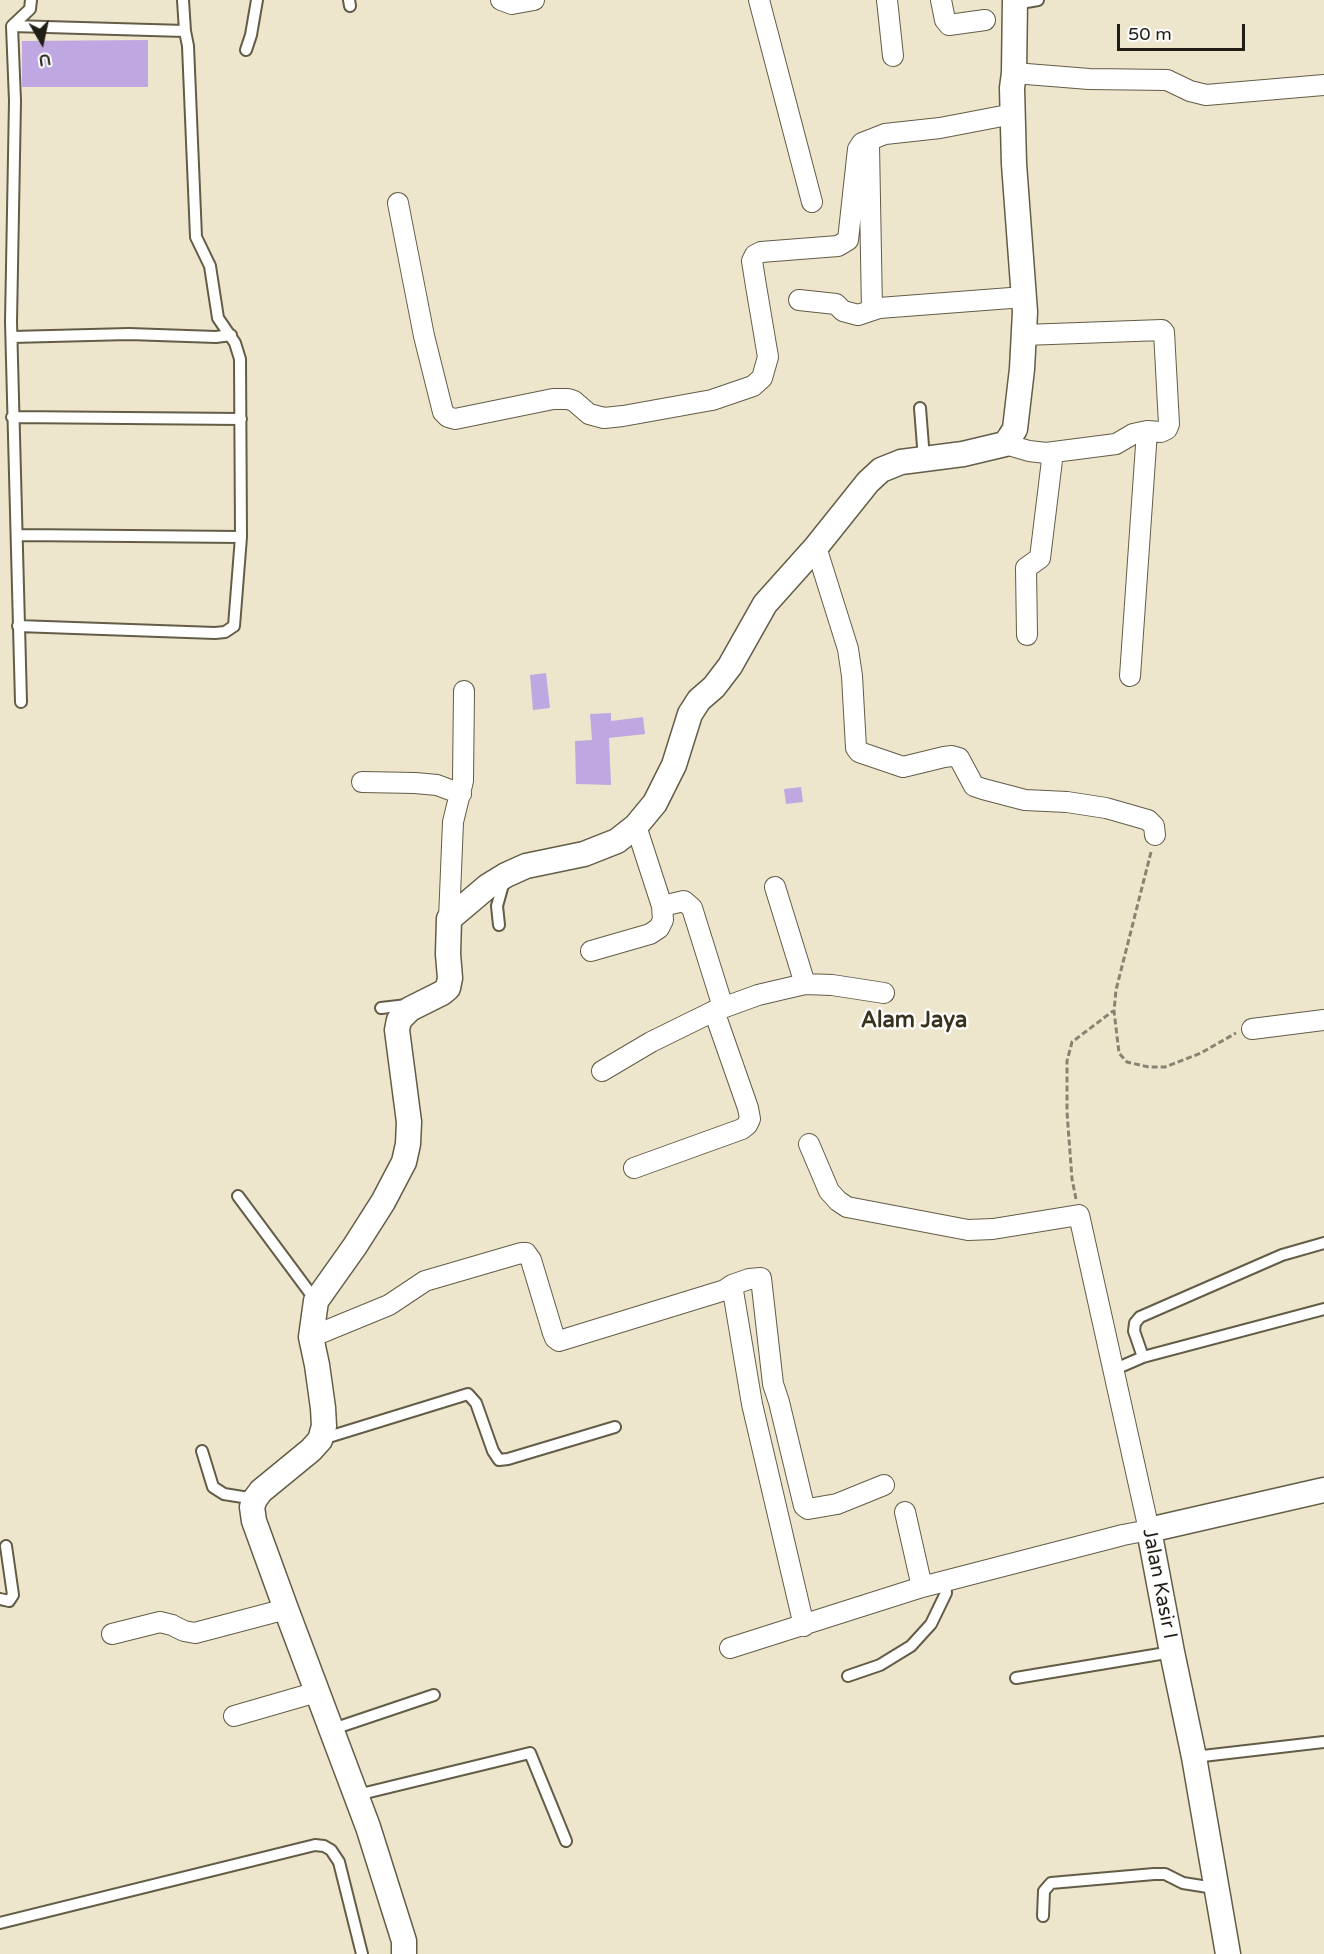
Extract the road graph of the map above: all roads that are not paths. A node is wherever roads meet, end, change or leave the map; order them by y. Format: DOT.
graph roads {
  1 [pos="31,0"];
  2 [pos="183,0"];
  3 [pos="256,0"];
  4 [pos="501,0"];
  5 [pos="534,0"];
  6 [pos="759,0"];
  7 [pos="886,0"];
  8 [pos="941,0"];
  9 [pos="1022,1"];
  10 [pos="985,20"];
  11 [pos="12,26"];
  12 [pos="184,31"];
  13 [pos="246,50"];
  14 [pos="893,56"];
  15 [pos="1014,73"];
  16 [pos="1324,85"];
  17 [pos="1013,114"];
  18 [pos="868,139"];
  19 [pos="812,202"];
  20 [pos="398,203"];
  21 [pos="1024,297"];
  22 [pos="799,300"];
  23 [pos="872,310"];
  24 [pos="1024,334"];
  25 [pos="231,336"];
  26 [pos="12,337"];
  27 [pos="920,408"];
  28 [pos="12,417"];
  29 [pos="242,419"];
  30 [pos="1147,431"];
  31 [pos="1005,444"];
  32 [pos="1053,452"];
  33 [pos="924,459"];
  34 [pos="18,535"];
  35 [pos="241,537"];
  36 [pos="816,547"];
  37 [pos="18,626"];
  38 [pos="1027,634"];
  39 [pos="1130,676"];
  40 [pos="464,691"];
  41 [pos="21,702"];
  42 [pos="362,782"];
  43 [pos="461,794"];
  44 [pos="636,826"];
  45 [pos="1155,835"];
  46 [pos="506,875"];
  47 [pos="775,887"];
  48 [pos="662,906"];
  49 [pos="449,919"];
  50 [pos="499,924"];
  51 [pos="591,951"];
  52 [pos="805,984"];
  53 [pos="884,993"];
  54 [pos="417,1005"];
  55 [pos="381,1008"];
  56 [pos="718,1009"];
  57 [pos="1324,1020"];
  58 [pos="1252,1029"];
  59 [pos="602,1071"];
  60 [pos="809,1144"];
  61 [pos="634,1168"];
  62 [pos="238,1196"];
  63 [pos="1324,1243"];
  64 [pos="732,1285"];
  65 [pos="316,1301"];
  66 [pos="1324,1309"];
  67 [pos="311,1337"];
  68 [pos="1143,1357"];
  69 [pos="1113,1370"];
  70 [pos="615,1427"];
  71 [pos="320,1440"];
  72 [pos="202,1451"];
  73 [pos="884,1485"];
  74 [pos="1324,1490"];
  75 [pos="255,1499"];
  76 [pos="905,1512"];
  77 [pos="1149,1530"];
  78 [pos="6,1546"];
  79 [pos="945,1582"];
  80 [pos="922,1587"];
  81 [pos="0,1599"];
  82 [pos="286,1609"];
  83 [pos="804,1626"];
  84 [pos="112,1634"];
  85 [pos="730,1648"];
  86 [pos="1172,1652"];
  87 [pos="848,1676"];
  88 [pos="1016,1678"];
  89 [pos="317,1692"];
  90 [pos="434,1695"];
  91 [pos="234,1716"];
  92 [pos="333,1730"];
  93 [pos="1324,1742"];
  94 [pos="1194,1757"];
  95 [pos="357,1795"];
  96 [pos="566,1841"];
  97 [pos="1217,1886"];
  98 [pos="1043,1916"];
  99 [pos="0,1923"];
  100 [pos="362,1954"];
  101 [pos="404,1954"];
  102 [pos="1228,1954"];
  1 -- 11 [label="lane"];
  2 -- 12 [label="lane"];
  3 -- 13 [label="lane"];
  4 -- 5 [label="street"];
  6 -- 19 [label="street"];
  7 -- 14 [label="street"];
  8 -- 10 [label="street"];
  9 -- 15 [label="street"];
  11 -- 12 [label="lane"];
  11 -- 26 [label="lane"];
  12 -- 25 [label="lane"];
  15 -- 16 [label="street"];
  15 -- 17 [label="street"];
  17 -- 18 [label="street"];
  17 -- 21 [label="street"];
  18 -- 20 [label="street"];
  18 -- 23 [label="street"];
  21 -- 23 [label="street"];
  21 -- 24 [label="street"];
  22 -- 23 [label="street"];
  24 -- 30 [label="street"];
  24 -- 31 [label="street"];
  25 -- 26 [label="lane"];
  25 -- 29 [label="lane"];
  26 -- 28 [label="lane"];
  27 -- 33 [label="lane"];
  28 -- 29 [label="lane"];
  28 -- 34 [label="lane"];
  29 -- 35 [label="lane"];
  30 -- 32 [label="street"];
  30 -- 39 [label="street"];
  31 -- 32 [label="street"];
  31 -- 33 [label="street"];
  32 -- 38 [label="street"];
  33 -- 36 [label="street"];
  34 -- 35 [label="lane"];
  34 -- 37 [label="lane"];
  35 -- 37 [label="lane"];
  36 -- 44 [label="street"];
  36 -- 45 [label="street"];
  37 -- 41 [label="lane"];
  40 -- 43 [label="street"];
  42 -- 43 [label="street"];
  43 -- 49 [label="street"];
  44 -- 46 [label="street"];
  44 -- 48 [label="street"];
  46 -- 49 [label="street"];
  46 -- 50 [label="lane"];
  47 -- 52 [label="street"];
  48 -- 51 [label="street"];
  48 -- 56 [label="street"];
  49 -- 54 [label="street"];
  52 -- 53 [label="street"];
  52 -- 56 [label="street"];
  54 -- 55 [label="lane"];
  54 -- 65 [label="street"];
  56 -- 59 [label="street"];
  56 -- 61 [label="street"];
  57 -- 58 [label="street"];
  60 -- 69 [label="street, Jalan Kasir I"];
  62 -- 65 [label="lane"];
  63 -- 68 [label="lane"];
  64 -- 67 [label="street"];
  64 -- 73 [label="street"];
  64 -- 83 [label="street"];
  65 -- 67 [label="street"];
  66 -- 68 [label="lane"];
  67 -- 71 [label="street"];
  68 -- 69 [label="lane"];
  69 -- 77 [label="street, Jalan Kasir I"];
  70 -- 71 [label="lane"];
  71 -- 75 [label="street"];
  72 -- 75 [label="lane"];
  74 -- 77 [label="street"];
  75 -- 82 [label="street"];
  76 -- 80 [label="street"];
  77 -- 79 [label="street"];
  77 -- 86 [label="street, Jalan Kasir I"];
  78 -- 81 [label="lane"];
  79 -- 80 [label="street"];
  79 -- 87 [label="lane"];
  80 -- 83 [label="street"];
  82 -- 84 [label="street"];
  82 -- 89 [label="street"];
  83 -- 85 [label="street"];
  86 -- 88 [label="lane"];
  86 -- 94 [label="street, Jalan Kasir I"];
  89 -- 91 [label="street"];
  89 -- 92 [label="street"];
  90 -- 92 [label="lane"];
  92 -- 95 [label="street"];
  93 -- 94 [label="lane"];
  94 -- 97 [label="street, Jalan Kasir I"];
  95 -- 96 [label="lane"];
  95 -- 101 [label="street"];
  97 -- 98 [label="lane"];
  97 -- 102 [label="street, Jalan Kasir I"];
  99 -- 100 [label="lane"];
}
